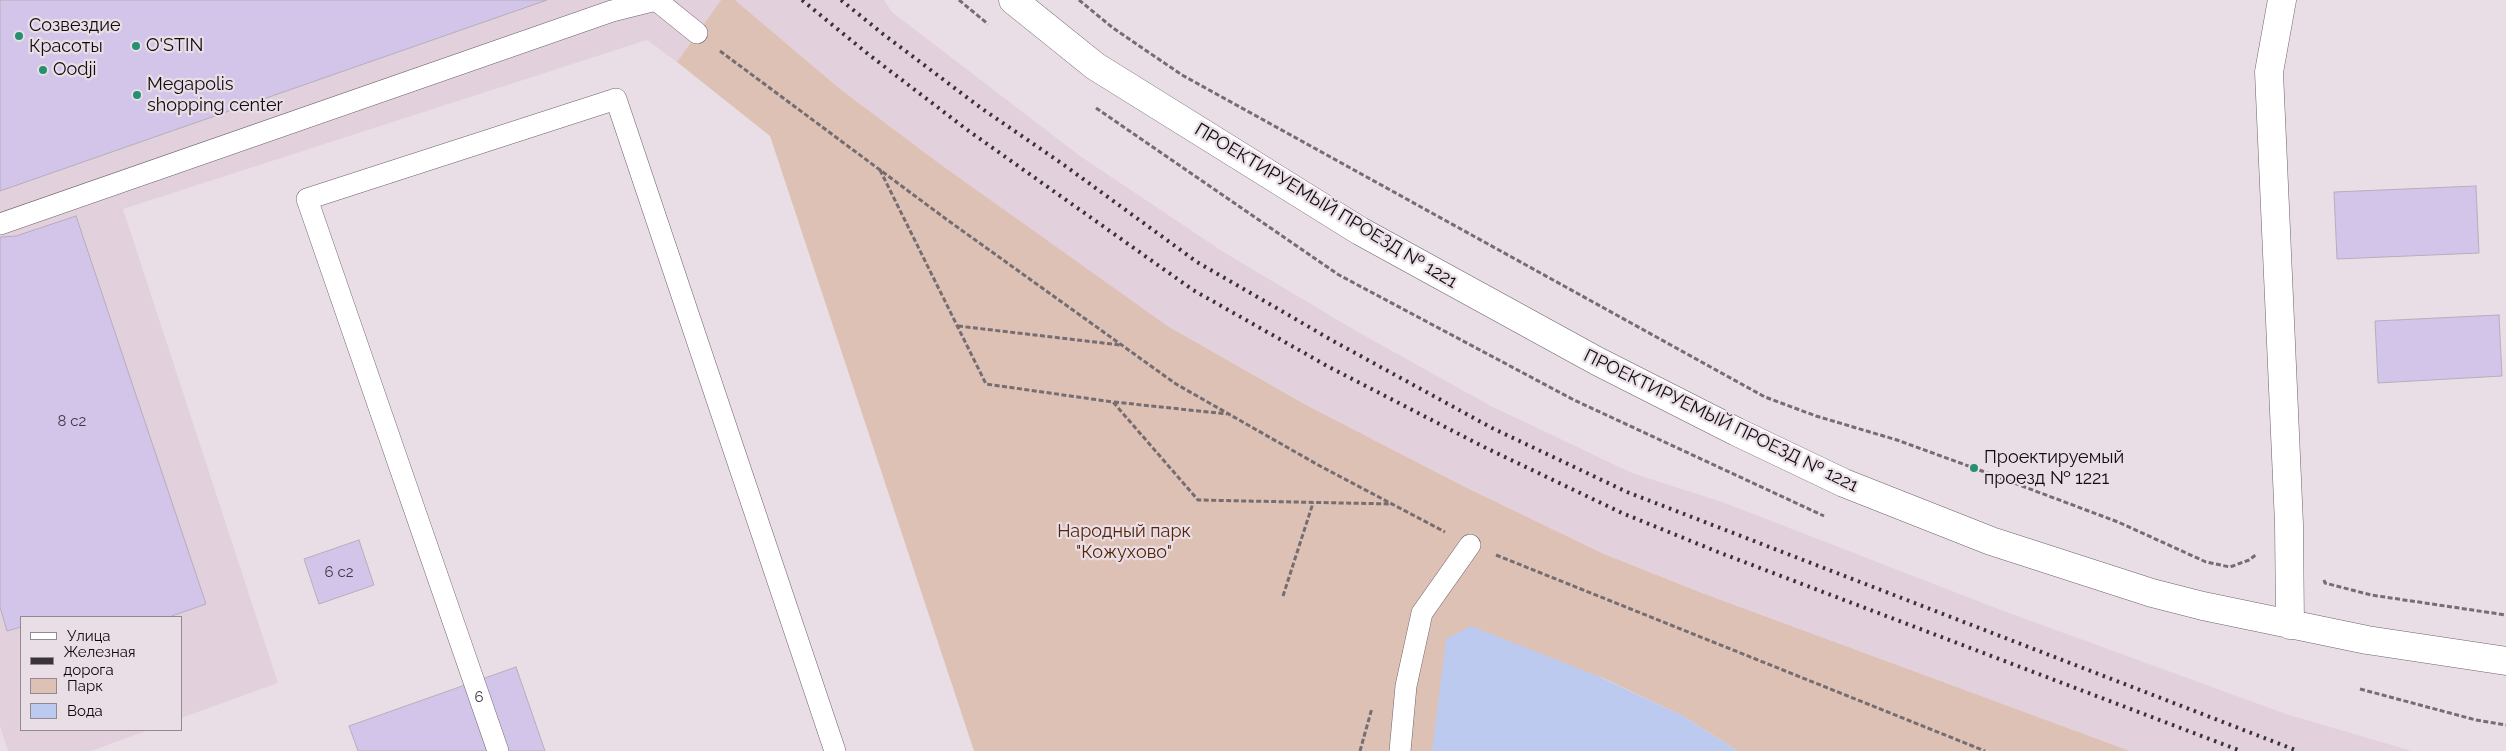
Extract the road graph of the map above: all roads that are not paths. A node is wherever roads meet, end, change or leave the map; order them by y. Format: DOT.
graph roads {
  1 [pos="1013,0"];
  2 [pos="2282,0"];
  3 [pos="697,33"];
  4 [pos="0,224"];
  5 [pos="1470,545"];
  6 [pos="2290,625"];
  7 [pos="2506,661"];
  8 [pos="498,751"];
  9 [pos="835,751"];
  10 [pos="1400,751"];
  1 -- 6 [label="street, ПРОЕКТИРУЕМЫЙ ПРОЕЗД № 1221"];
  2 -- 6 [label="street"];
  3 -- 4 [label="lane"];
  5 -- 10 [label="lane"];
  6 -- 7 [label="street, ПРОЕКТИРУЕМЫЙ ПРОЕЗД № 1221"];
  8 -- 9 [label="lane"];
}
